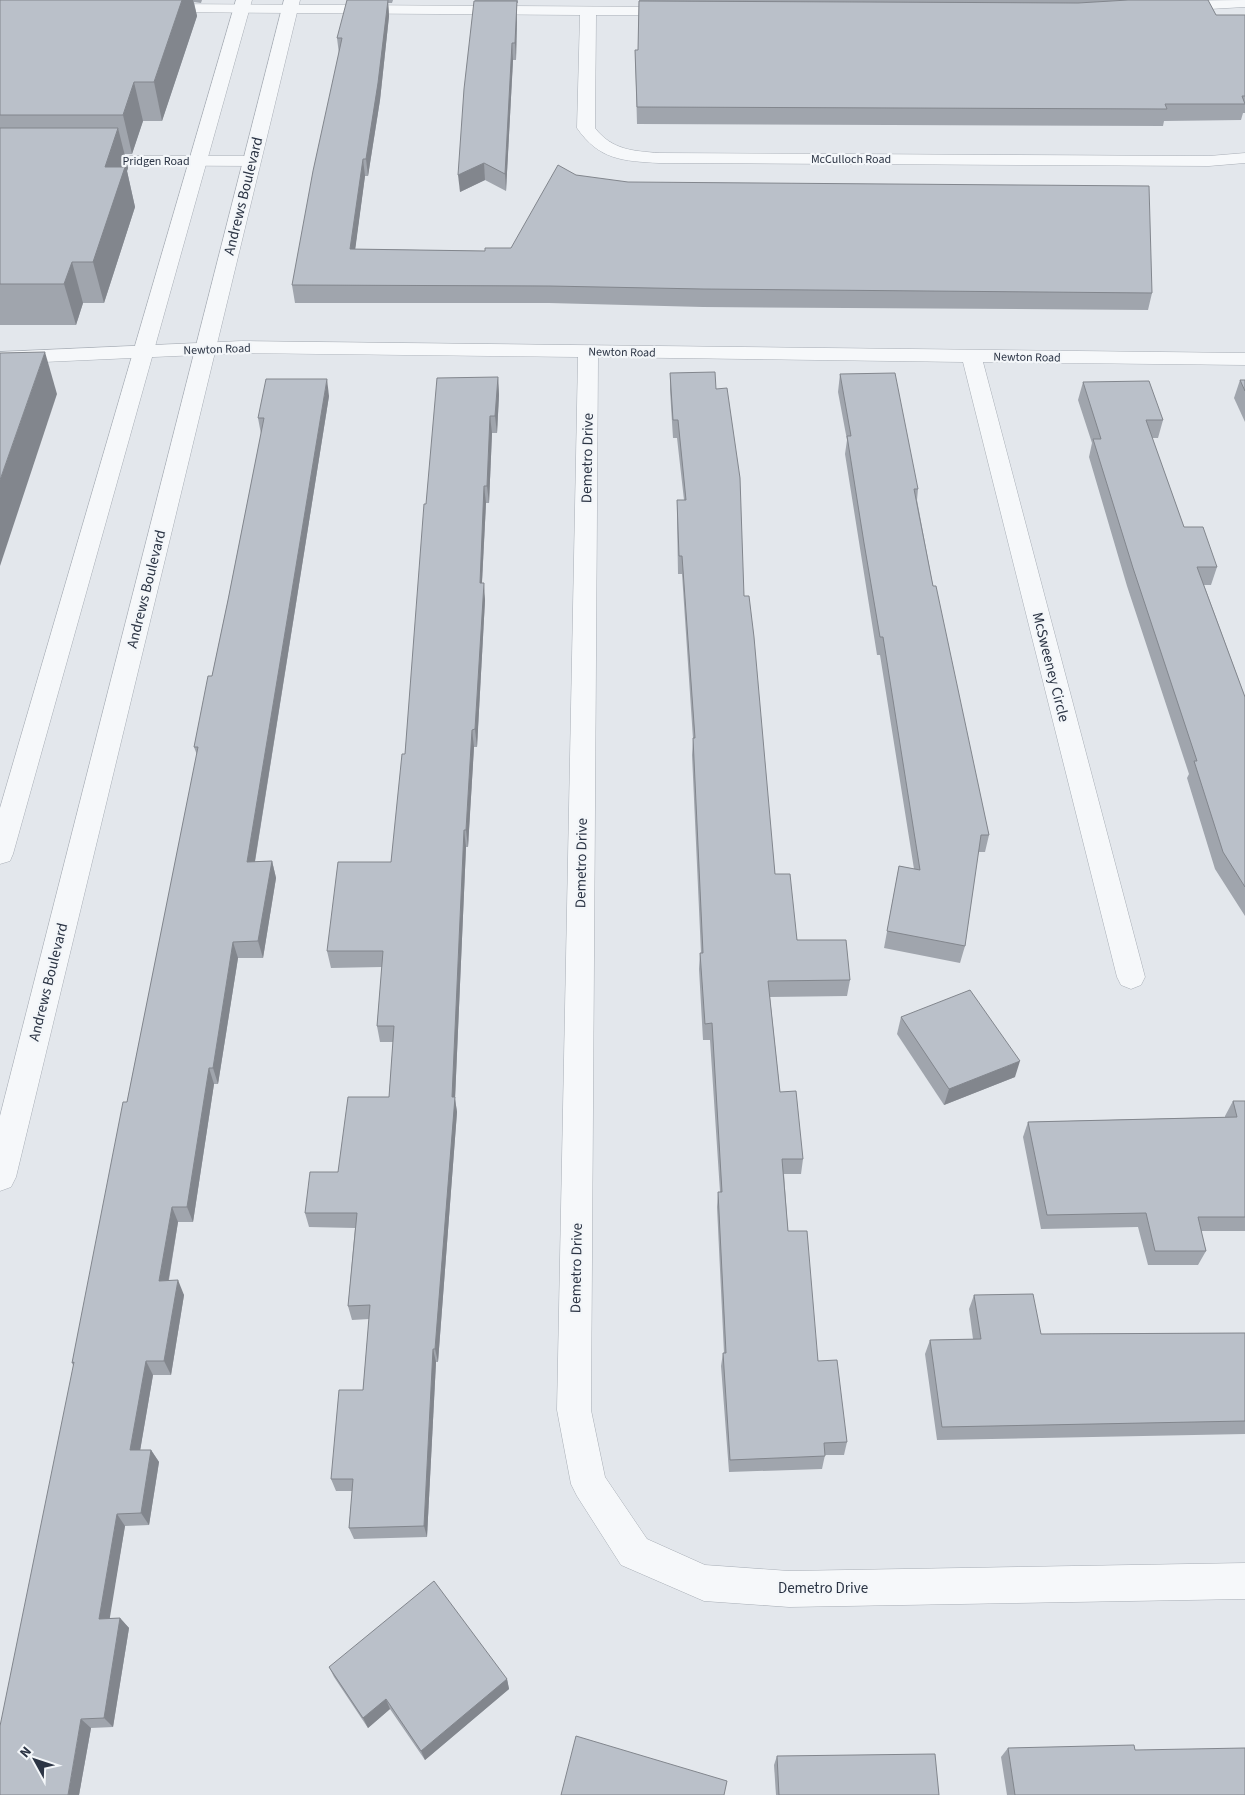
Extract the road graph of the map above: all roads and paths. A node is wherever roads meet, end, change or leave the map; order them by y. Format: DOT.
graph roads {
  1 [pos="1245,2"];
  2 [pos="291,4"];
  3 [pos="243,5"];
  4 [pos="1154,7"];
  5 [pos="143,9"];
  6 [pos="588,10"];
  7 [pos="687,10"];
  8 [pos="1245,158"];
  9 [pos="69,161"];
  10 [pos="197,161"];
  11 [pos="252,161"];
  12 [pos="206,349"];
  13 [pos="145,352"];
  14 [pos="588,352"];
  15 [pos="972,357"];
  16 [pos="0,358"];
  17 [pos="1245,359"];
  18 [pos="0,854"];
  19 [pos="1130,977"];
  20 [pos="0,1177"];
  21 [pos="1245,1580"];
  1 -- 4 [label="street"];
  2 -- 3 [label="street"];
  2 -- 6 [label="street"];
  2 -- 11 [label="street, Andrews Boulevard"];
  3 -- 5 [label="street"];
  3 -- 10 [label="street"];
  6 -- 7 [label="street"];
  6 -- 8 [label="street, McCulloch Road"];
  9 -- 10 [label="street, Pridgen Road"];
  10 -- 11 [label="street, Pridgen Road"];
  10 -- 13 [label="street"];
  11 -- 12 [label="street, Andrews Boulevard"];
  12 -- 13 [label="street, Newton Road"];
  12 -- 14 [label="street, Newton Road"];
  12 -- 20 [label="street, Andrews Boulevard"];
  13 -- 16 [label="street, Newton Road"];
  13 -- 18 [label="street"];
  14 -- 15 [label="street, Newton Road"];
  14 -- 21 [label="street, Demetro Drive"];
  15 -- 17 [label="street, Newton Road"];
  15 -- 19 [label="street, McSweeney Circle"];
}
